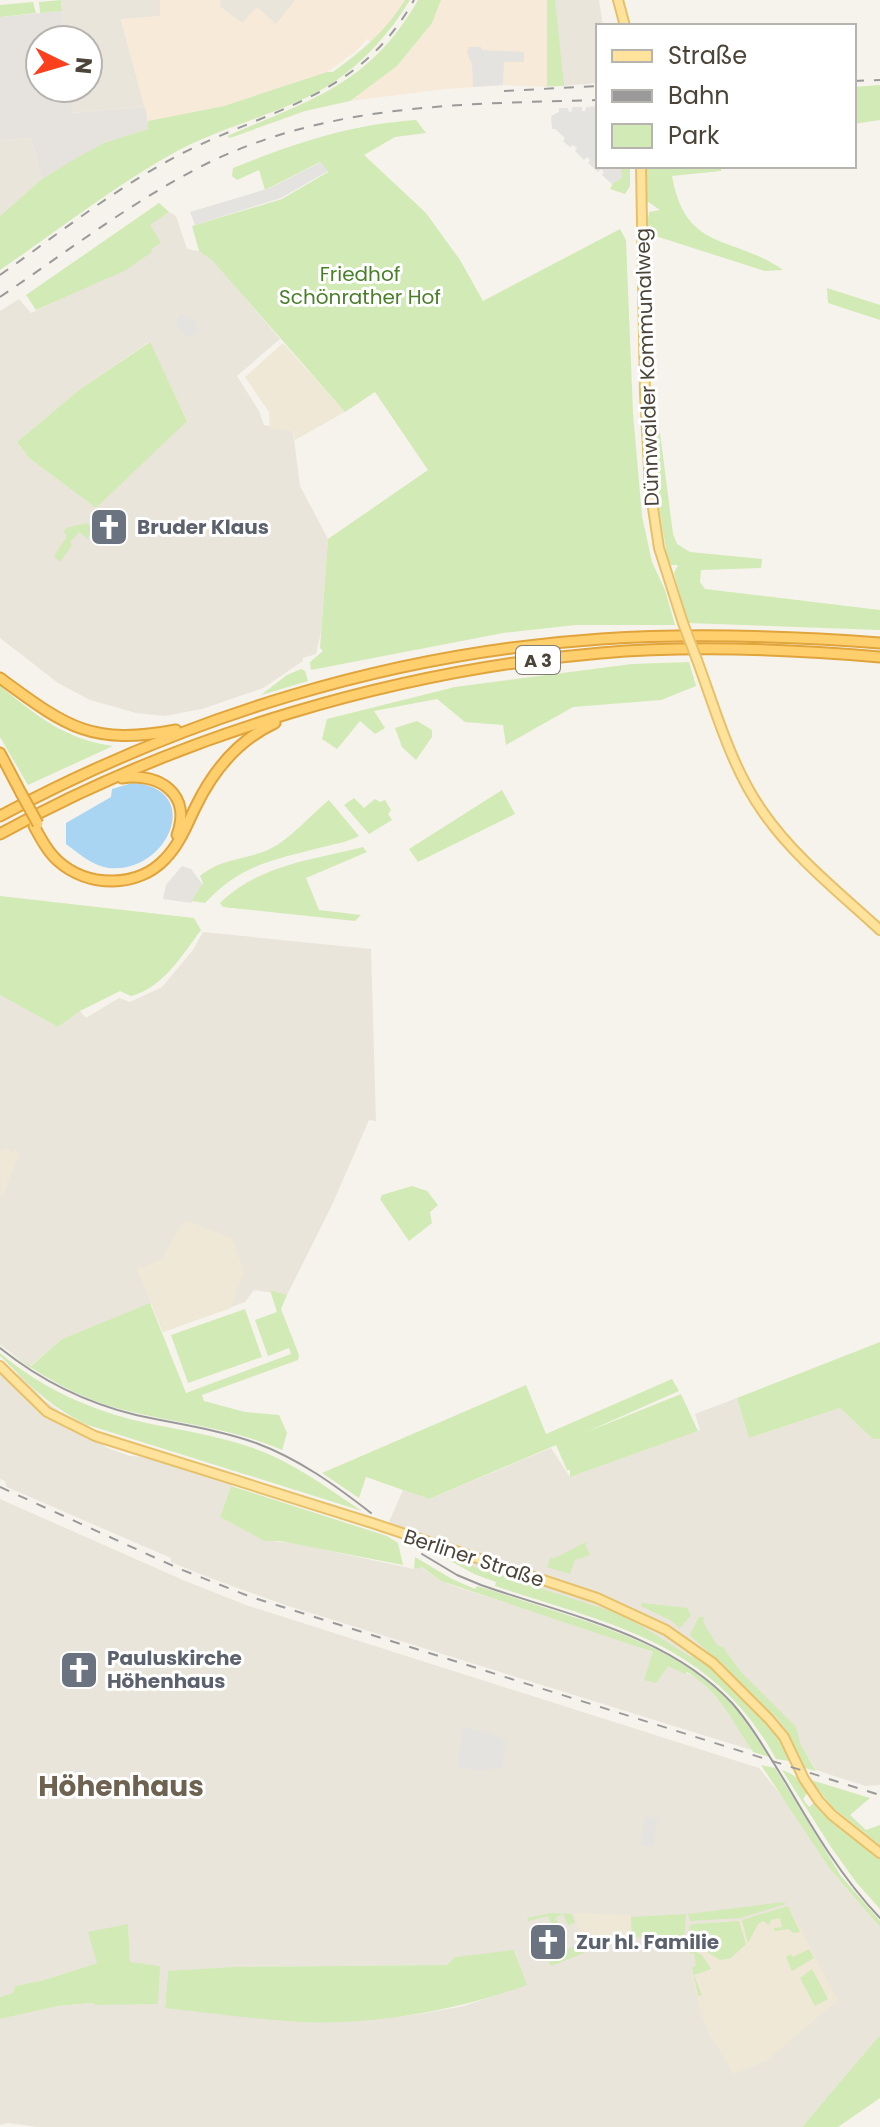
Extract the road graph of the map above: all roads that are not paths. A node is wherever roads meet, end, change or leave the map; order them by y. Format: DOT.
graph roads {
  1 [pos="618,0"];
  2 [pos="624,24"];
  3 [pos="641,168"];
  4 [pos="880,643"];
  5 [pos="880,657"];
  6 [pos="0,678"];
  7 [pos="304,710"];
  8 [pos="195,727"];
  9 [pos="0,753"];
  10 [pos="0,762"];
  11 [pos="107,781"];
  12 [pos="20,794"];
  13 [pos="0,816"];
  14 [pos="36,825"];
  15 [pos="0,834"];
  16 [pos="880,930"];
  17 [pos="0,1366"];
  18 [pos="880,1853"];
  1 -- 2 [label="main road"];
  3 -- 16 [label="main road, Dünnwalder Kommunalweg, bridge"];
  4 -- 8 [label="highway, A 3"];
  5 -- 7 [label="highway, A 3"];
  6 -- 8 [label="highway"];
  7 -- 11 [label="highway, A 3"];
  7 -- 14 [label="highway"];
  8 -- 13 [label="highway, A 3"];
  9 -- 12 [label="highway"];
  10 -- 12 [label="highway"];
  11 -- 14 [label="highway"];
  11 -- 15 [label="highway, A 3"];
  12 -- 14 [label="highway, bridge"];
  17 -- 18 [label="main road, Berliner Straße"];
}
